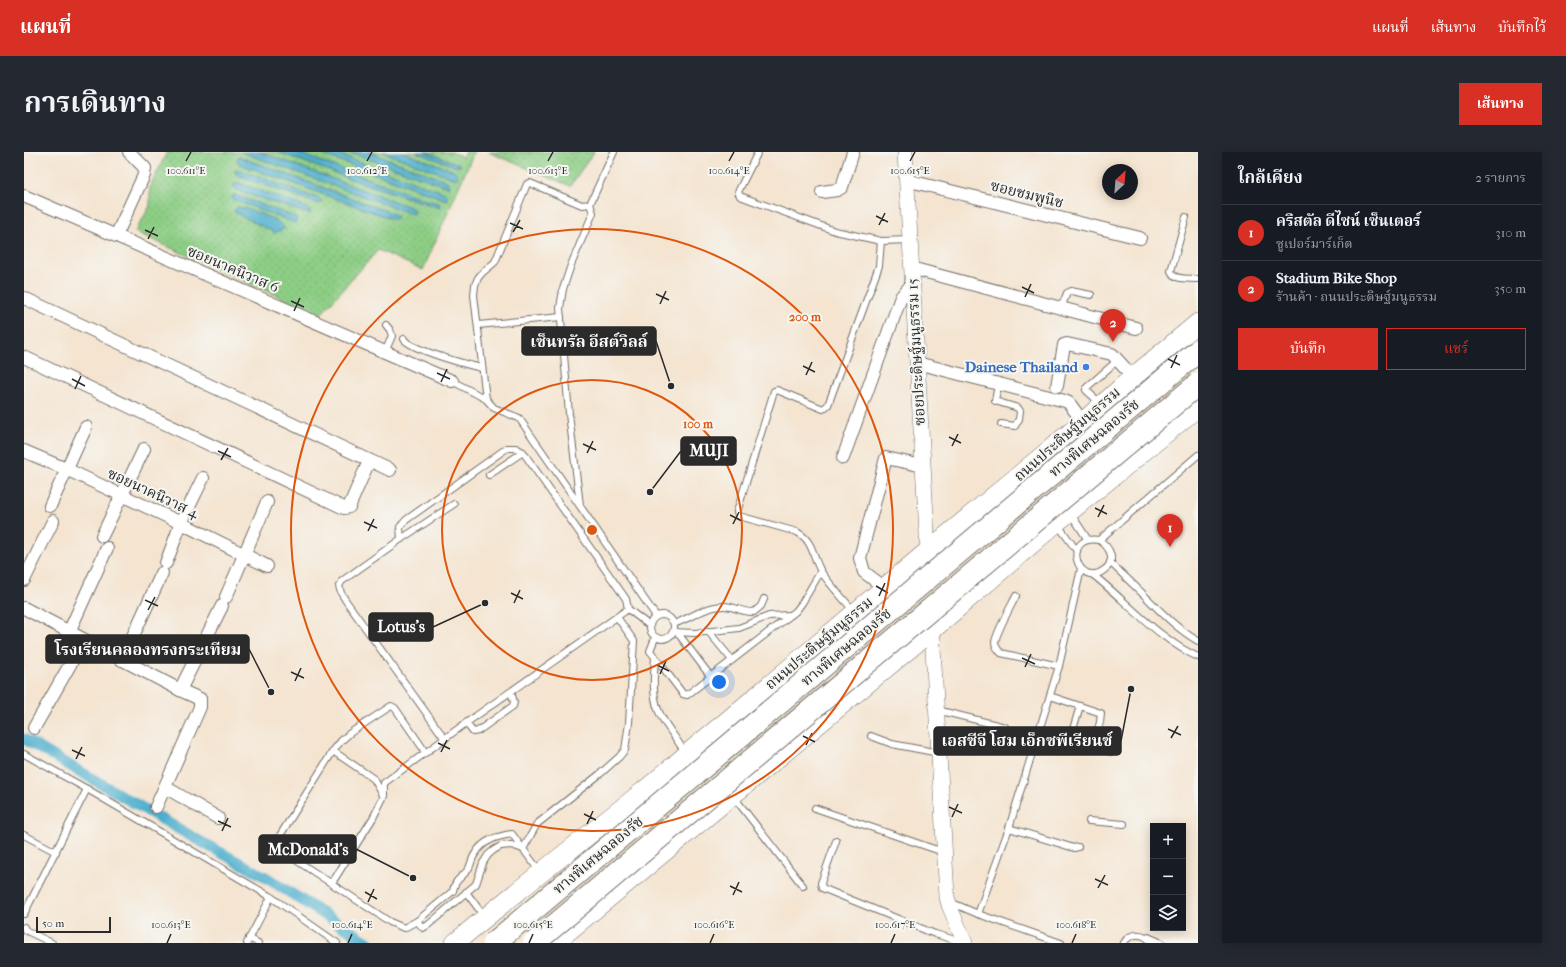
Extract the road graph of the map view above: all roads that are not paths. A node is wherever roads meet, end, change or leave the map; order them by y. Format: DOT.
graph roads {
  1 [pos="129,152"];
  2 [pos="614,152"];
  3 [pos="758,152"];
  4 [pos="853,152"];
  5 [pos="905,152"];
  6 [pos="906,180"];
  7 [pos="822,192"];
  8 [pos="24,196"];
  9 [pos="590,204"];
  10 [pos="1186,217"];
  11 [pos="116,236"];
  12 [pos="1140,238"];
  13 [pos="910,240"];
  14 [pos="881,241"];
  15 [pos="911,268"];
  16 [pos="1198,279"];
  17 [pos="912,284"];
  18 [pos="1091,296"];
  19 [pos="24,298"];
  20 [pos="1061,308"];
  21 [pos="561,317"];
  22 [pos="1198,323"];
  23 [pos="386,325"];
  24 [pos="478,325"];
  25 [pos="1136,328"];
  26 [pos="404,339"];
  27 [pos="1198,351"];
  28 [pos="385,352"];
  29 [pos="24,357"];
  30 [pos="1118,360"];
  31 [pos="917,363"];
  32 [pos="482,368"];
  33 [pos="1133,377"];
  34 [pos="452,381"];
  35 [pos="1198,384"];
  36 [pos="998,385"];
  37 [pos="1057,386"];
  38 [pos="486,399"];
  39 [pos="1102,405"];
  40 [pos="1198,407"];
  41 [pos="1083,422"];
  42 [pos="1001,424"];
  43 [pos="86,427"];
  44 [pos="144,449"];
  45 [pos="24,451"];
  46 [pos="523,452"];
  47 [pos="1198,456"];
  48 [pos="843,458"];
  49 [pos="369,461"];
  50 [pos="923,466"];
  51 [pos="66,469"];
  52 [pos="390,470"];
  53 [pos="489,475"];
  54 [pos="203,478"];
  55 [pos="122,496"];
  56 [pos="267,502"];
  57 [pos="454,504"];
  58 [pos="50,506"];
  59 [pos="580,507"];
  60 [pos="1064,518"];
  61 [pos="53,521"];
  62 [pos="181,523"];
  63 [pos="102,536"];
  64 [pos="401,539"];
  65 [pos="1088,540"];
  66 [pos="1099,540"];
  67 [pos="107,548"];
  68 [pos="928,551"];
  69 [pos="1077,551"];
  70 [pos="245,556"];
  71 [pos="1110,562"];
  72 [pos="267,566"];
  73 [pos="1081,569"];
  74 [pos="821,571"];
  75 [pos="1092,574"];
  76 [pos="24,580"];
  77 [pos="885,588"];
  78 [pos="1016,596"];
  79 [pos="764,599"];
  80 [pos="24,608"];
  81 [pos="628,609"];
  82 [pos="856,613"];
  83 [pos="791,615"];
  84 [pos="656,616"];
  85 [pos="617,617"];
  86 [pos="674,624"];
  87 [pos="650,626"];
  88 [pos="932,630"];
  89 [pos="708,631"];
  90 [pos="69,632"];
  91 [pos="675,632"];
  92 [pos="655,638"];
  93 [pos="84,640"];
  94 [pos="1198,642"];
  95 [pos="655,657"];
  96 [pos="1198,658"];
  97 [pos="122,660"];
  98 [pos="732,660"];
  99 [pos="1059,666"];
  100 [pos="710,677"];
  101 [pos="180,690"];
  102 [pos="511,692"];
  103 [pos="1050,696"];
  104 [pos="1080,706"];
  105 [pos="936,710"];
  106 [pos="466,723"];
  107 [pos="1005,727"];
  108 [pos="34,728"];
  109 [pos="1040,729"];
  110 [pos="871,736"];
  111 [pos="1070,739"];
  112 [pos="444,740"];
  113 [pos="1093,747"];
  114 [pos="333,751"];
  115 [pos="1111,752"];
  116 [pos="425,753"];
  117 [pos="939,753"];
  118 [pos="24,754"];
  119 [pos="686,754"];
  120 [pos="165,787"];
  121 [pos="87,789"];
  122 [pos="642,792"];
  123 [pos="733,795"];
  124 [pos="384,796"];
  125 [pos="156,807"];
  126 [pos="816,808"];
  127 [pos="218,818"];
  128 [pos="607,820"];
  129 [pos="1089,821"];
  130 [pos="1124,824"];
  131 [pos="1009,828"];
  132 [pos="24,835"];
  133 [pos="685,835"];
  134 [pos="836,841"];
  135 [pos="1078,847"];
  136 [pos="523,849"];
  137 [pos="56,852"];
  138 [pos="944,852"];
  139 [pos="652,862"];
  140 [pos="541,872"];
  141 [pos="332,883"];
  142 [pos="803,886"];
  143 [pos="466,892"];
  144 [pos="271,897"];
  145 [pos="948,901"];
  146 [pos="24,914"];
  147 [pos="978,914"];
  148 [pos="485,917"];
  149 [pos="417,921"];
  150 [pos="24,927"];
  151 [pos="1144,936"];
  152 [pos="248,941"];
  153 [pos="52,943"];
  154 [pos="258,943"];
  155 [pos="337,943"];
  156 [pos="455,943"];
  157 [pos="494,943"];
  158 [pos="534,943"];
  159 [pos="554,943"];
  160 [pos="965,943"];
  161 [pos="1061,943"];
  162 [pos="1124,943"];
  163 [pos="1151,943"];
  164 [pos="1162,943"];
  1 -- 11 [label="street"];
  2 -- 9 [label="lane"];
  3 -- 14 [label="lane"];
  4 -- 7 [label="street"];
  5 -- 6 [label="street, ซอยประดิษฐ์มนูธรรม 15"];
  6 -- 12 [label="street, ซอยชมพูนิช"];
  6 -- 13 [label="street, ซอยประดิษฐ์มนูธรรม 15"];
  8 -- 11 [label="street, ซอยนาคนิวาส 6"];
  9 -- 21 [label="lane"];
  9 -- 24 [label="lane"];
  10 -- 16 [label="lane"];
  11 -- 28 [label="street, ซอยนาคนิวาส 6"];
  13 -- 14 [label="lane"];
  13 -- 15 [label="street, ซอยประดิษฐ์มนูธรรม 15"];
  14 -- 74 [label="lane"];
  15 -- 17 [label="street, ซอยประดิษฐ์มนูธรรม 15"];
  15 -- 20 [label="street"];
  17 -- 31 [label="street, ซอยประดิษฐ์มนูธรรม 15"];
  17 -- 48 [label="street"];
  18 -- 20 [label="lane"];
  19 -- 49 [label="street"];
  20 -- 25 [label="street"];
  21 -- 24 [label="lane"];
  21 -- 59 [label="lane"];
  22 -- 33 [label="main road, ถนนประดิษฐ์มนูธรรม"];
  23 -- 28 [label="lane"];
  24 -- 32 [label="lane"];
  26 -- 32 [label="lane"];
  27 -- 157 [label="highway, ทางพิเศษฉลองรัช, bridge"];
  28 -- 34 [label="street, ซอยนาคนิวาส 6"];
  29 -- 49 [label="street"];
  30 -- 33 [label="street"];
  30 -- 37 [label="street"];
  30 -- 39 [label="lane"];
  31 -- 36 [label="street"];
  31 -- 50 [label="street, ซอยประดิษฐ์มนูธรรม 15"];
  32 -- 38 [label="lane"];
  33 -- 39 [label="main road, ถนนประดิษฐ์มนูธรรม"];
  34 -- 38 [label="lane"];
  35 -- 158 [label="highway, ทางพิเศษฉลองรัช, bridge"];
  36 -- 41 [label="street"];
  36 -- 42 [label="lane"];
  38 -- 59 [label="lane"];
  39 -- 41 [label="main road, ถนนประดิษฐ์มนูธรรม"];
  40 -- 60 [label="main road"];
  41 -- 68 [label="main road, ถนนประดิษฐ์มนูธรรม"];
  43 -- 51 [label="street"];
  44 -- 55 [label="street"];
  45 -- 51 [label="street, ซอยนาคนิวาส 4"];
  46 -- 53 [label="lane"];
  46 -- 64 [label="lane"];
  46 -- 81 [label="lane"];
  47 -- 66 [label="lane"];
  49 -- 52 [label="street"];
  50 -- 68 [label="street, ซอยประดิษฐ์มนูธรรม 15"];
  50 -- 77 [label="street"];
  51 -- 55 [label="street, ซอยนาคนิวาส 4"];
  51 -- 58 [label="street"];
  54 -- 62 [label="street"];
  55 -- 62 [label="street, ซอยนาคนิวาส 4"];
  55 -- 63 [label="street"];
  56 -- 70 [label="street"];
  57 -- 64 [label="lane"];
  59 -- 84 [label="lane"];
  60 -- 65 [label="lane"];
  60 -- 69 [label="lane"];
  60 -- 88 [label="main road"];
  61 -- 76 [label="street"];
  62 -- 70 [label="street, ซอยนาคนิวาส 4"];
  62 -- 97 [label="street"];
  64 -- 112 [label="lane"];
  65 -- 66 [label="lane"];
  65 -- 69 [label="lane"];
  66 -- 71 [label="lane"];
  67 -- 90 [label="street"];
  68 -- 77 [label="main road, ถนนประดิษฐ์มนูธรรม"];
  69 -- 73 [label="lane"];
  70 -- 72 [label="street, ซอยนาคนิวาส 4"];
  70 -- 101 [label="street"];
  71 -- 75 [label="lane"];
  71 -- 94 [label="lane"];
  73 -- 75 [label="lane"];
  73 -- 99 [label="lane"];
  74 -- 82 [label="lane"];
  74 -- 83 [label="lane"];
  75 -- 96 [label="lane"];
  77 -- 82 [label="main road, ถนนประดิษฐ์มนูธรรม"];
  78 -- 99 [label="lane"];
  79 -- 86 [label="lane"];
  80 -- 90 [label="street"];
  81 -- 85 [label="lane"];
  81 -- 87 [label="lane"];
  82 -- 119 [label="main road, ถนนประดิษฐ์มนูธรรม"];
  83 -- 89 [label="lane"];
  83 -- 98 [label="lane"];
  84 -- 86 [label="lane"];
  84 -- 87 [label="lane"];
  85 -- 102 [label="lane"];
  85 -- 136 [label="lane"];
  86 -- 91 [label="lane"];
  87 -- 92 [label="lane"];
  88 -- 105 [label="street"];
  88 -- 123 [label="main road"];
  89 -- 91 [label="lane"];
  89 -- 98 [label="lane"];
  90 -- 93 [label="street"];
  91 -- 92 [label="lane"];
  91 -- 100 [label="lane"];
  92 -- 95 [label="lane"];
  93 -- 97 [label="street"];
  93 -- 108 [label="street"];
  95 -- 100 [label="lane"];
  95 -- 119 [label="lane"];
  97 -- 101 [label="street"];
  98 -- 100 [label="lane"];
  99 -- 103 [label="lane"];
  101 -- 120 [label="street"];
  102 -- 106 [label="lane"];
  102 -- 106 [label="lane"];
  103 -- 104 [label="lane"];
  103 -- 109 [label="lane"];
  104 -- 111 [label="lane"];
  104 -- 113 [label="lane"];
  105 -- 107 [label="lane"];
  105 -- 117 [label="street"];
  106 -- 112 [label="lane"];
  109 -- 111 [label="lane"];
  109 -- 131 [label="lane"];
  110 -- 117 [label="lane"];
  111 -- 113 [label="lane"];
  112 -- 116 [label="lane"];
  113 -- 115 [label="lane"];
  114 -- 116 [label="lane"];
  114 -- 124 [label="lane"];
  114 -- 141 [label="lane"];
  116 -- 124 [label="lane"];
  117 -- 138 [label="street"];
  118 -- 121 [label="lane"];
  119 -- 122 [label="main road, ถนนประดิษฐ์มนูธรรม"];
  120 -- 125 [label="street"];
  120 -- 127 [label="street"];
  121 -- 137 [label="lane"];
  121 -- 144 [label="lane"];
  122 -- 128 [label="main road, ถนนประดิษฐ์มนูธรรม"];
  122 -- 133 [label="main road"];
  123 -- 133 [label="main road"];
  123 -- 142 [label="lane"];
  124 -- 141 [label="lane"];
  126 -- 138 [label="lane"];
  128 -- 139 [label="main road"];
  128 -- 140 [label="main road, ถนนประดิษฐ์มนูธรรม"];
  129 -- 130 [label="lane"];
  131 -- 135 [label="lane"];
  131 -- 147 [label="lane"];
  132 -- 137 [label="lane"];
  133 -- 139 [label="main road"];
  134 -- 160 [label="lane"];
  136 -- 140 [label="lane"];
  136 -- 143 [label="lane"];
  136 -- 149 [label="lane"];
  137 -- 146 [label="lane"];
  138 -- 145 [label="street"];
  139 -- 159 [label="main road"];
  140 -- 148 [label="main road, ถนนประดิษฐ์มนูธรรม"];
  141 -- 149 [label="lane"];
  143 -- 148 [label="lane"];
  143 -- 149 [label="lane"];
  144 -- 152 [label="lane"];
  144 -- 155 [label="lane"];
  145 -- 147 [label="lane"];
  145 -- 160 [label="street"];
  147 -- 161 [label="lane"];
  148 -- 156 [label="main road, ถนนประดิษฐ์มนูธรรม"];
  150 -- 153 [label="lane"];
  151 -- 162 [label="lane"];
  151 -- 163 [label="lane"];
  151 -- 164 [label="lane"];
  152 -- 154 [label="lane"];
}
